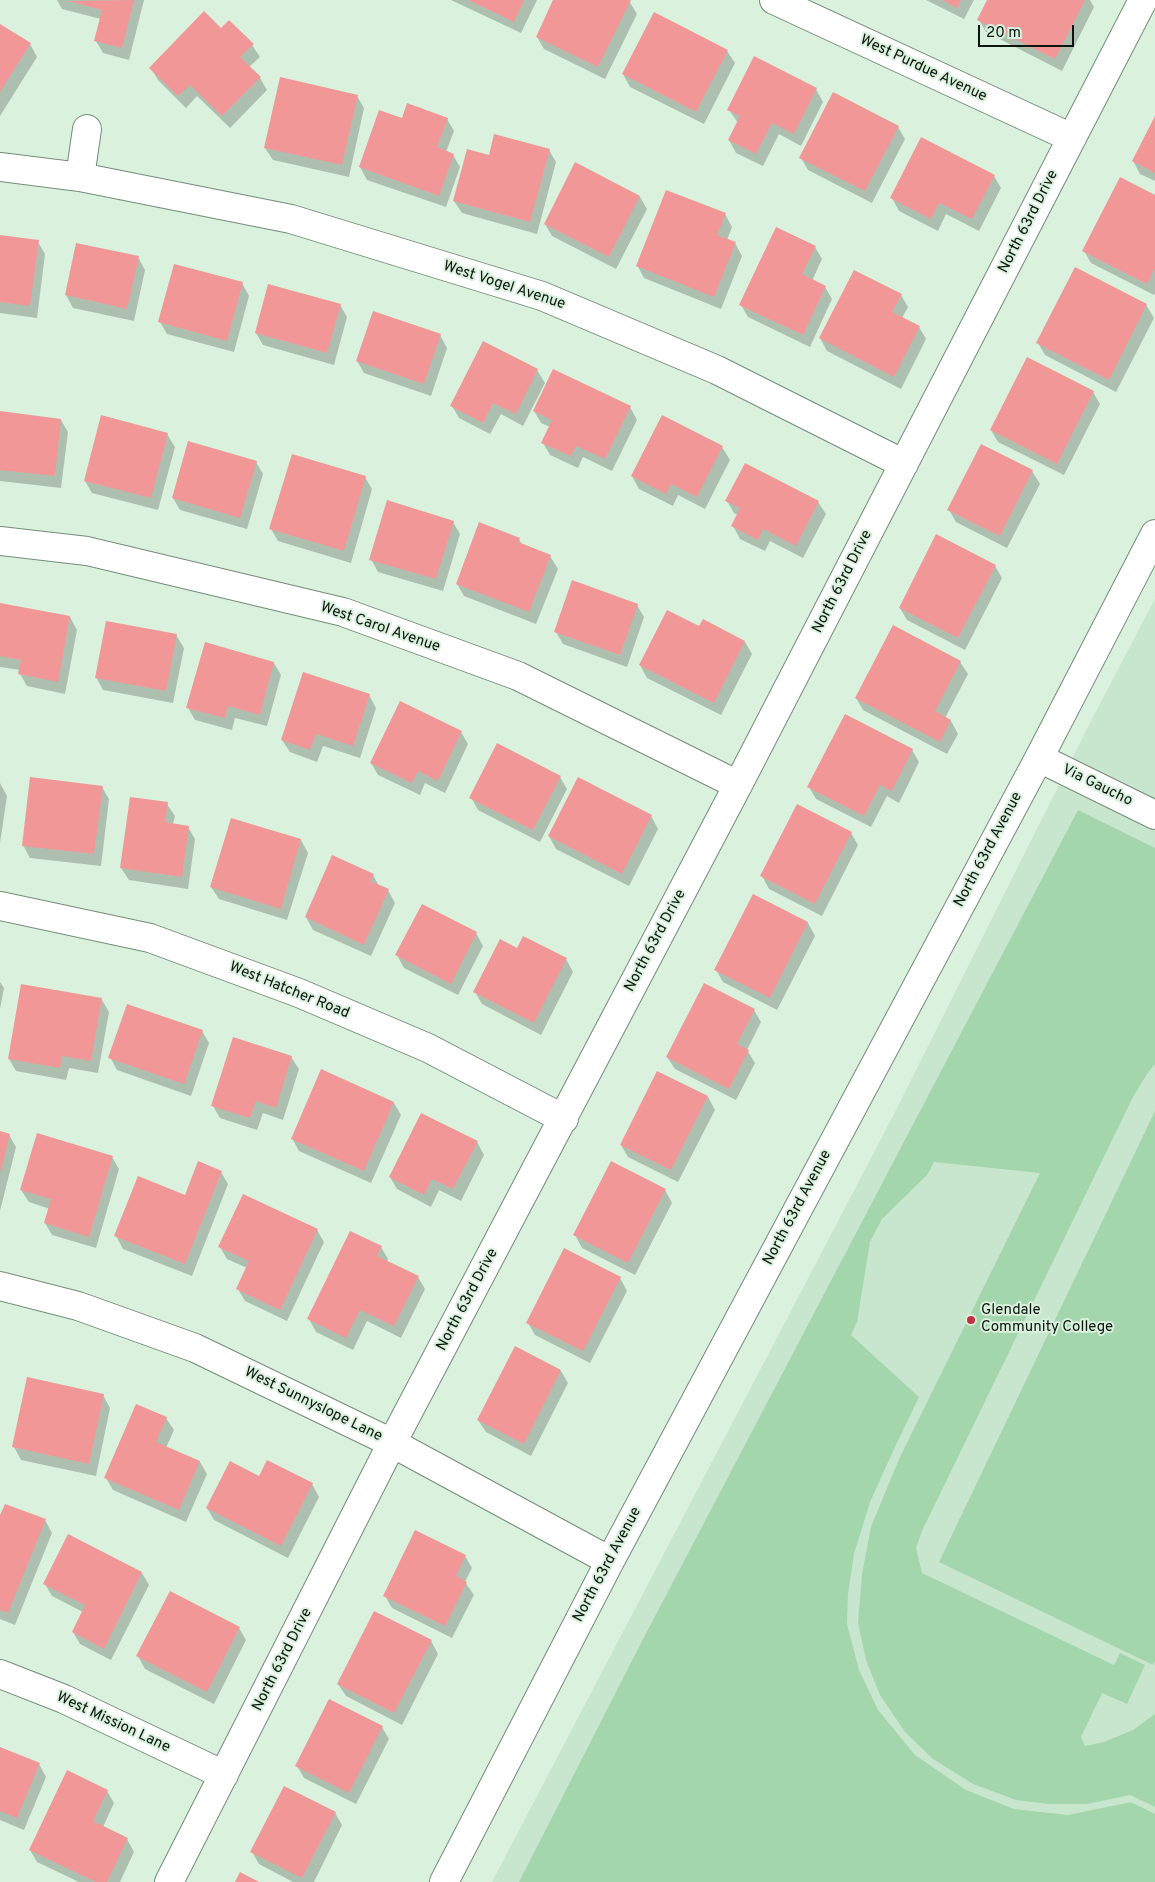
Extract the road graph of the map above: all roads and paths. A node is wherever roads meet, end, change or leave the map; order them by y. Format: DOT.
graph roads {
  1 [pos="774,0"];
  2 [pos="1144,0"];
  3 [pos="87,129"];
  4 [pos="1072,138"];
  5 [pos="0,166"];
  6 [pos="80,177"];
  7 [pos="904,464"];
  8 [pos="1155,534"];
  9 [pos="0,541"];
  10 [pos="1038,758"];
  11 [pos="738,785"];
  12 [pos="1155,815"];
  13 [pos="0,906"];
  14 [pos="564,1119"];
  15 [pos="0,1286"];
  16 [pos="392,1443"];
  17 [pos="610,1561"];
  18 [pos="0,1674"];
  19 [pos="224,1775"];
  20 [pos="169,1882"];
  21 [pos="444,1882"];
  1 -- 4 [label="street, West Purdue Avenue"];
  2 -- 4 [label="street, North 63rd Drive"];
  3 -- 6 [label="street"];
  4 -- 7 [label="street, North 63rd Drive"];
  5 -- 6 [label="street, West Vogel Avenue"];
  6 -- 7 [label="street, West Vogel Avenue"];
  7 -- 11 [label="street, North 63rd Drive"];
  8 -- 10 [label="street, North 63rd Avenue"];
  9 -- 11 [label="street, West Carol Avenue"];
  10 -- 12 [label="street, Via Gaucho"];
  10 -- 17 [label="street, North 63rd Avenue"];
  11 -- 14 [label="street, North 63rd Drive"];
  13 -- 14 [label="street, West Hatcher Road"];
  14 -- 16 [label="street, North 63rd Drive"];
  15 -- 16 [label="street, West Sunnyslope Lane"];
  16 -- 17 [label="street, West Sunnyslope Lane"];
  16 -- 19 [label="street, North 63rd Drive"];
  17 -- 21 [label="street, North 63rd Avenue"];
  18 -- 19 [label="street, West Mission Lane"];
  19 -- 20 [label="street, North 63rd Drive"];
}
